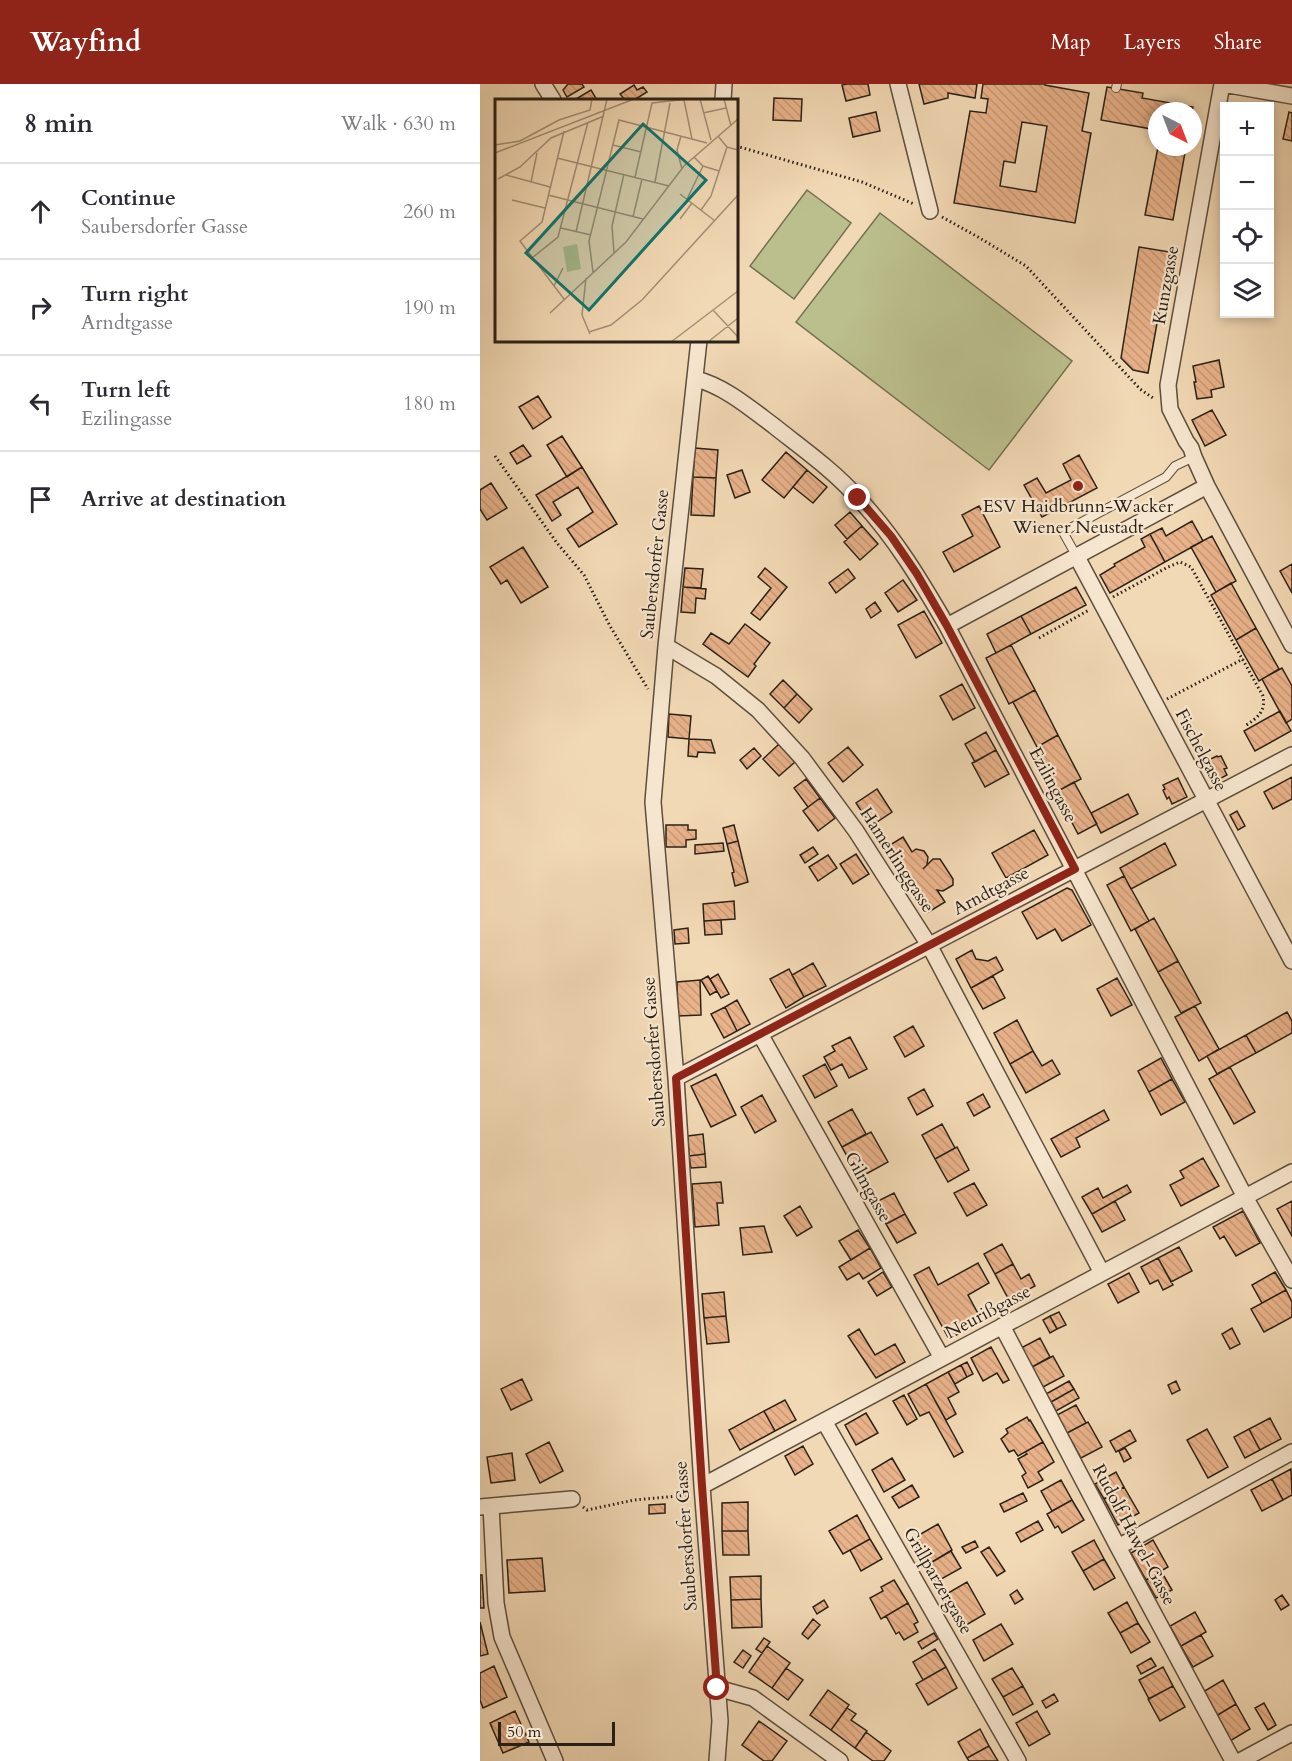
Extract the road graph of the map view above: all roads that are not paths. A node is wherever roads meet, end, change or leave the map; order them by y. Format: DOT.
graph roads {
  1 [pos="543,84"];
  2 [pos="724,84"];
  3 [pos="898,84"];
  4 [pos="1223,84"];
  5 [pos="1292,96"];
  6 [pos="552,99"];
  7 [pos="723,99"];
  8 [pos="930,211"];
  9 [pos="699,342"];
  10 [pos="696,379"];
  11 [pos="1194,457"];
  12 [pos="1208,486"];
  13 [pos="1077,557"];
  14 [pos="947,626"];
  15 [pos="1292,645"];
  16 [pos="666,646"];
  17 [pos="1292,755"];
  18 [pos="1206,800"];
  19 [pos="1075,869"];
  20 [pos="929,945"];
  21 [pos="1292,962"];
  22 [pos="760,1034"];
  23 [pos="676,1078"];
  24 [pos="1292,1172"];
  25 [pos="1245,1197"];
  26 [pos="1102,1273"];
  27 [pos="1292,1280"];
  28 [pos="1002,1326"];
  29 [pos="942,1358"];
  30 [pos="824,1421"];
  31 [pos="1292,1452"];
  32 [pos="702,1490"];
  33 [pos="572,1499"];
  34 [pos="485,1507"];
  35 [pos="1118,1547"];
  36 [pos="717,1688"];
  37 [pos="1292,1733"];
  38 [pos="555,1761"];
  39 [pos="717,1761"];
  40 [pos="840,1761"];
  41 [pos="1018,1761"];
  42 [pos="1233,1761"];
  43 [pos="1240,1761"];
  1 -- 6 [label="street"];
  2 -- 7 [label="street"];
  3 -- 8 [label="street"];
  4 -- 5 [label="street"];
  4 -- 11 [label="street, Kunzgasse"];
  9 -- 10 [label="street, Saubersdorfer Gasse"];
  10 -- 14 [label="street, Ezilingasse"];
  10 -- 16 [label="street, Saubersdorfer Gasse"];
  11 -- 12 [label="street, Kunzgasse"];
  11 -- 13 [label="lane"];
  12 -- 13 [label="street"];
  12 -- 15 [label="street, Kunzgasse"];
  13 -- 14 [label="street"];
  13 -- 18 [label="street, Fischelgasse"];
  14 -- 19 [label="street, Ezilingasse"];
  16 -- 20 [label="street, Hamerlinggasse"];
  16 -- 23 [label="street, Saubersdorfer Gasse"];
  17 -- 18 [label="street, Arndtgasse"];
  18 -- 19 [label="street, Arndtgasse"];
  18 -- 21 [label="street, Fischelgasse"];
  19 -- 20 [label="street, Arndtgasse"];
  19 -- 25 [label="street, Ezilingasse"];
  20 -- 22 [label="street, Arndtgasse"];
  20 -- 26 [label="street, Hamerlinggasse"];
  22 -- 23 [label="street, Arndtgasse"];
  22 -- 29 [label="street, Gilmgasse"];
  23 -- 32 [label="street, Saubersdorfer Gasse"];
  24 -- 25 [label="street, Neurißgasse"];
  25 -- 26 [label="street, Neurißgasse"];
  25 -- 27 [label="street, Ezilingasse"];
  26 -- 28 [label="street, Neurißgasse"];
  28 -- 29 [label="street, Neurißgasse"];
  28 -- 35 [label="street, Rudolf Hawel-Gasse"];
  29 -- 30 [label="street, Neurißgasse"];
  30 -- 32 [label="street, Neurißgasse"];
  30 -- 41 [label="street, Grillparzergasse"];
  31 -- 35 [label="street"];
  32 -- 36 [label="street, Saubersdorfer Gasse"];
  33 -- 34 [label="street"];
  34 -- 38 [label="street"];
  35 -- 42 [label="street, Rudolf Hawel-Gasse"];
  36 -- 39 [label="street, Saubersdorfer Gasse"];
  36 -- 40 [label="street"];
  37 -- 43 [label="street"];
}
